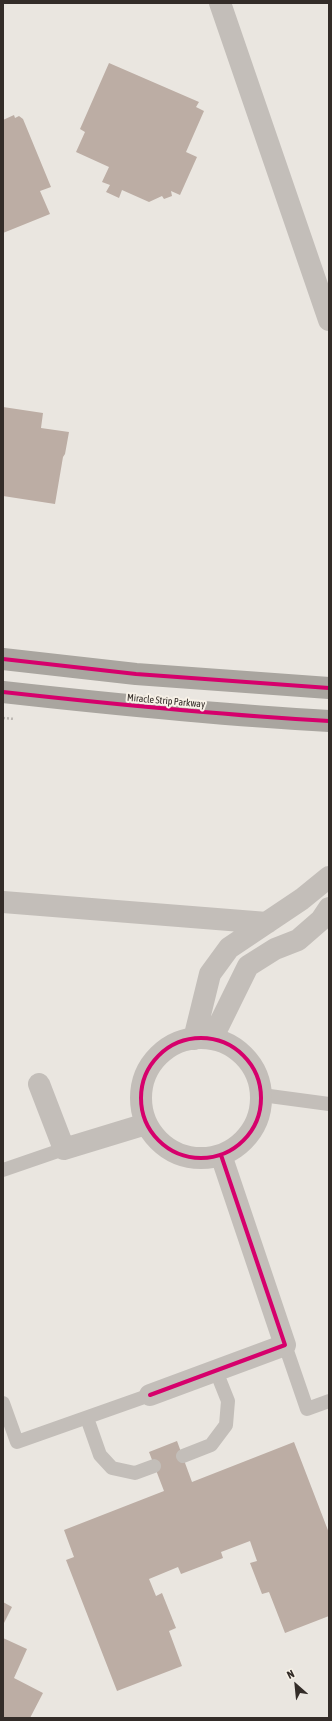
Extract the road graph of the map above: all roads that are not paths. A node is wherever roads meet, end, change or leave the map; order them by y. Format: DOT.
graph roads {
  1 [pos="220,3"];
  2 [pos="329,320"];
  3 [pos="3,659"];
  4 [pos="329,688"];
  5 [pos="3,692"];
  6 [pos="329,721"];
  7 [pos="329,877"];
  8 [pos="3,902"];
  9 [pos="329,908"];
  10 [pos="267,923"];
  11 [pos="203,1039"];
  12 [pos="39,1084"];
  13 [pos="262,1095"];
  14 [pos="329,1104"];
  15 [pos="146,1124"];
  16 [pos="64,1149"];
  17 [pos="222,1155"];
  18 [pos="3,1170"];
  19 [pos="285,1345"];
  20 [pos="216,1371"];
  21 [pos="150,1395"];
  22 [pos="329,1401"];
  23 [pos="3,1403"];
  24 [pos="87,1418"];
  25 [pos="183,1456"];
  26 [pos="154,1466"];
  1 -- 2 [label="street"];
  3 -- 4 [label="highway"];
  5 -- 6 [label="highway, Miracle Strip Parkway"];
  7 -- 10 [label="street"];
  8 -- 10 [label="street"];
  9 -- 11 [label="street"];
  10 -- 11 [label="street"];
  11 -- 13 [label="street"];
  11 -- 15 [label="street"];
  12 -- 16 [label="street"];
  13 -- 14 [label="lane"];
  13 -- 17 [label="street"];
  15 -- 16 [label="street"];
  15 -- 17 [label="street"];
  16 -- 18 [label="lane"];
  17 -- 19 [label="street"];
  19 -- 20 [label="street"];
  19 -- 22 [label="lane"];
  20 -- 21 [label="street"];
  20 -- 25 [label="lane"];
  21 -- 24 [label="lane"];
  23 -- 24 [label="lane"];
  24 -- 26 [label="lane"];
}
